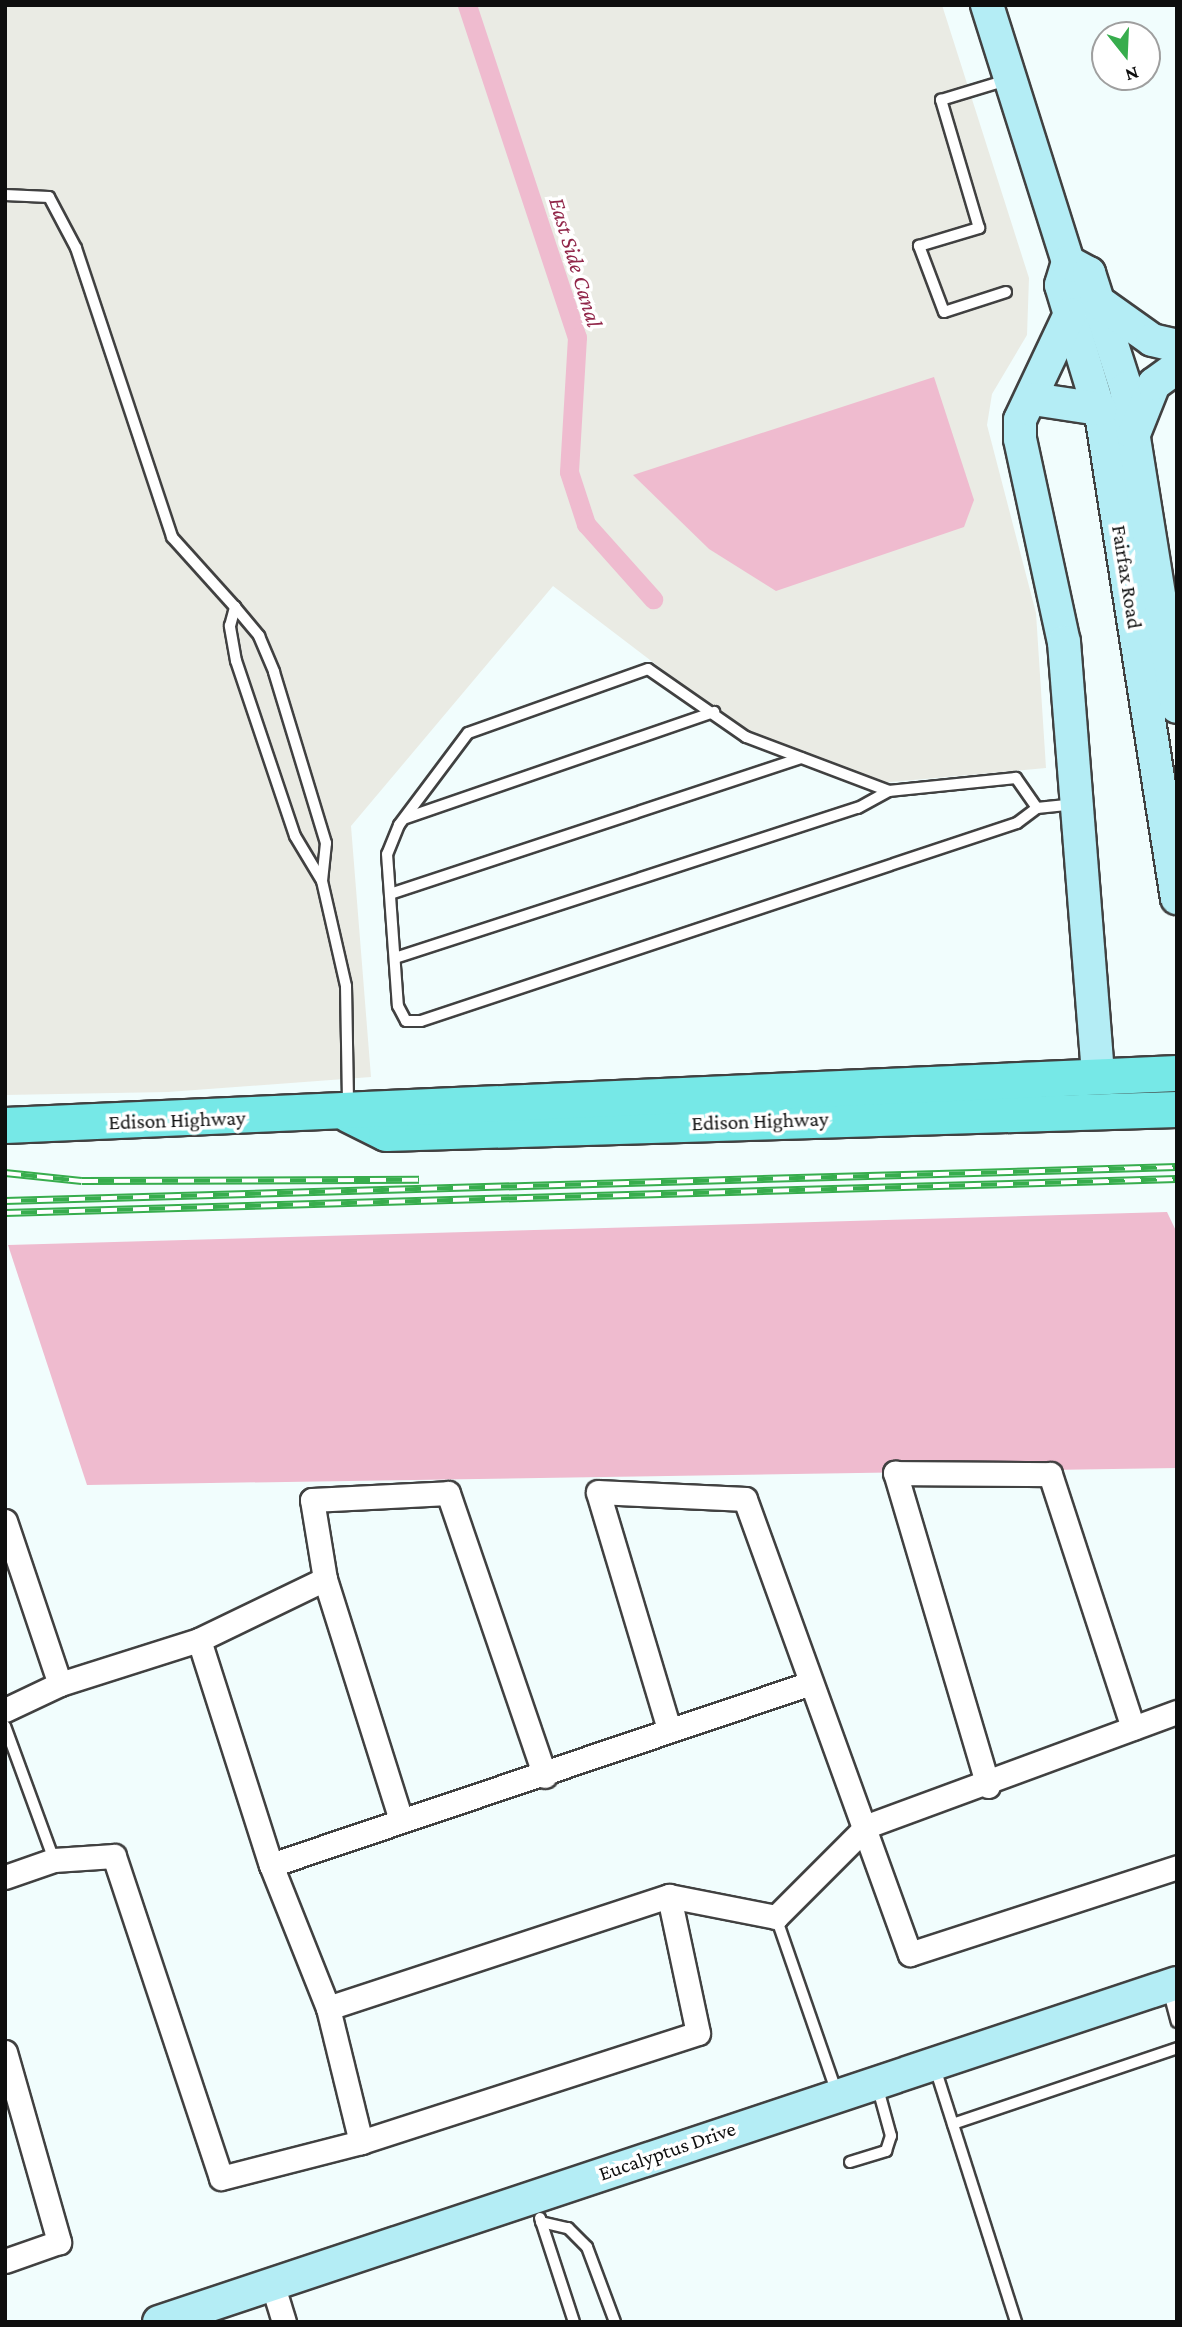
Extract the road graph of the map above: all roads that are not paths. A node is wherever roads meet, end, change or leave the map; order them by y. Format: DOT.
graph roads {
  1 [pos="986,5"];
  2 [pos="1010,79"];
  3 [pos="5,195"];
  4 [pos="1068,262"];
  5 [pos="1006,292"];
  6 [pos="1103,306"];
  7 [pos="1070,314"];
  8 [pos="1177,346"];
  9 [pos="1177,367"];
  10 [pos="1033,400"];
  11 [pos="1100,410"];
  12 [pos="1134,435"];
  13 [pos="235,607"];
  14 [pos="1177,707"];
  15 [pos="714,712"];
  16 [pos="801,758"];
  17 [pos="889,792"];
  18 [pos="1078,804"];
  19 [pos="1037,808"];
  20 [pos="404,818"];
  21 [pos="323,881"];
  22 [pos="390,894"];
  23 [pos="1177,898"];
  24 [pos="395,958"];
  25 [pos="1177,1073"];
  26 [pos="1098,1075"];
  27 [pos="1177,1109"];
  28 [pos="348,1114"];
  29 [pos="5,1125"];
  30 [pos="5,1521"];
  31 [pos="11,1559"];
  32 [pos="325,1579"];
  33 [pos="200,1640"];
  34 [pos="811,1683"];
  35 [pos="60,1684"];
  36 [pos="5,1710"];
  37 [pos="1177,1712"];
  38 [pos="5,1726"];
  39 [pos="1133,1728"];
  40 [pos="669,1729"];
  41 [pos="545,1776"];
  42 [pos="988,1786"];
  43 [pos="401,1820"];
  44 [pos="867,1826"];
  45 [pos="54,1860"];
  46 [pos="271,1865"];
  47 [pos="1177,1867"];
  48 [pos="5,1877"];
  49 [pos="668,1896"];
  50 [pos="776,1917"];
  51 [pos="1172,1984"];
  52 [pos="328,2008"];
  53 [pos="1177,2022"];
  54 [pos="1177,2048"];
  55 [pos="5,2052"];
  56 [pos="934,2062"];
  57 [pos="876,2081"];
  58 [pos="837,2094"];
  59 [pos="953,2124"];
  60 [pos="361,2142"];
  61 [pos="850,2162"];
  62 [pos="537,2209"];
  63 [pos="5,2260"];
  64 [pos="272,2283"];
  65 [pos="159,2322"];
  66 [pos="284,2322"];
  67 [pos="574,2322"];
  68 [pos="615,2322"];
  69 [pos="1016,2322"];
  1 -- 2 [label="main road, Fairfax Road"];
  2 -- 4 [label="main road, Fairfax Road"];
  2 -- 5 [label="lane"];
  3 -- 13 [label="lane"];
  4 -- 6 [label="main road, Fairfax Road"];
  4 -- 7 [label="main road, Fairfax Road"];
  6 -- 8 [label="main road"];
  6 -- 12 [label="main road, Fairfax Road"];
  7 -- 10 [label="main road"];
  7 -- 11 [label="main road, Fairfax Road"];
  9 -- 12 [label="main road"];
  10 -- 11 [label="main road"];
  10 -- 18 [label="main road"];
  11 -- 23 [label="main road, Fairfax Road"];
  12 -- 14 [label="main road, Fairfax Road"];
  13 -- 21 [label="lane"];
  13 -- 21 [label="lane"];
  15 -- 16 [label="lane"];
  15 -- 20 [label="lane"];
  15 -- 20 [label="lane"];
  16 -- 17 [label="lane"];
  16 -- 22 [label="lane"];
  17 -- 19 [label="lane"];
  17 -- 24 [label="lane"];
  18 -- 19 [label="lane"];
  18 -- 26 [label="main road"];
  19 -- 24 [label="lane"];
  20 -- 22 [label="lane"];
  21 -- 28 [label="lane"];
  22 -- 24 [label="lane"];
  25 -- 26 [label="main road, Edison Highway"];
  26 -- 28 [label="main road, Edison Highway"];
  27 -- 28 [label="main road, Edison Highway"];
  28 -- 29 [label="main road, Edison Highway"];
  30 -- 31 [label="street"];
  31 -- 35 [label="street"];
  32 -- 33 [label="street"];
  32 -- 41 [label="street"];
  32 -- 43 [label="street"];
  33 -- 35 [label="street"];
  33 -- 46 [label="street"];
  34 -- 40 [label="street"];
  34 -- 40 [label="street"];
  34 -- 44 [label="street"];
  35 -- 36 [label="street"];
  37 -- 39 [label="street"];
  38 -- 45 [label="lane"];
  39 -- 42 [label="street"];
  39 -- 42 [label="street"];
  40 -- 41 [label="street"];
  41 -- 43 [label="street"];
  42 -- 44 [label="street"];
  43 -- 46 [label="street"];
  44 -- 47 [label="street"];
  44 -- 50 [label="street"];
  45 -- 48 [label="street"];
  45 -- 60 [label="street"];
  46 -- 52 [label="street"];
  49 -- 50 [label="street"];
  49 -- 52 [label="street"];
  49 -- 60 [label="street"];
  50 -- 58 [label="lane"];
  51 -- 53 [label="lane"];
  51 -- 56 [label="main road, Eucalyptus Drive"];
  52 -- 60 [label="street"];
  54 -- 59 [label="lane"];
  55 -- 63 [label="street"];
  56 -- 57 [label="main road, Eucalyptus Drive"];
  56 -- 59 [label="lane"];
  57 -- 58 [label="main road, Eucalyptus Drive"];
  57 -- 61 [label="lane"];
  58 -- 62 [label="main road, Eucalyptus Drive"];
  59 -- 69 [label="lane"];
  62 -- 64 [label="main road, Eucalyptus Drive"];
  62 -- 67 [label="lane"];
  62 -- 68 [label="lane"];
  64 -- 65 [label="main road, Eucalyptus Drive"];
  64 -- 66 [label="street"];
}
